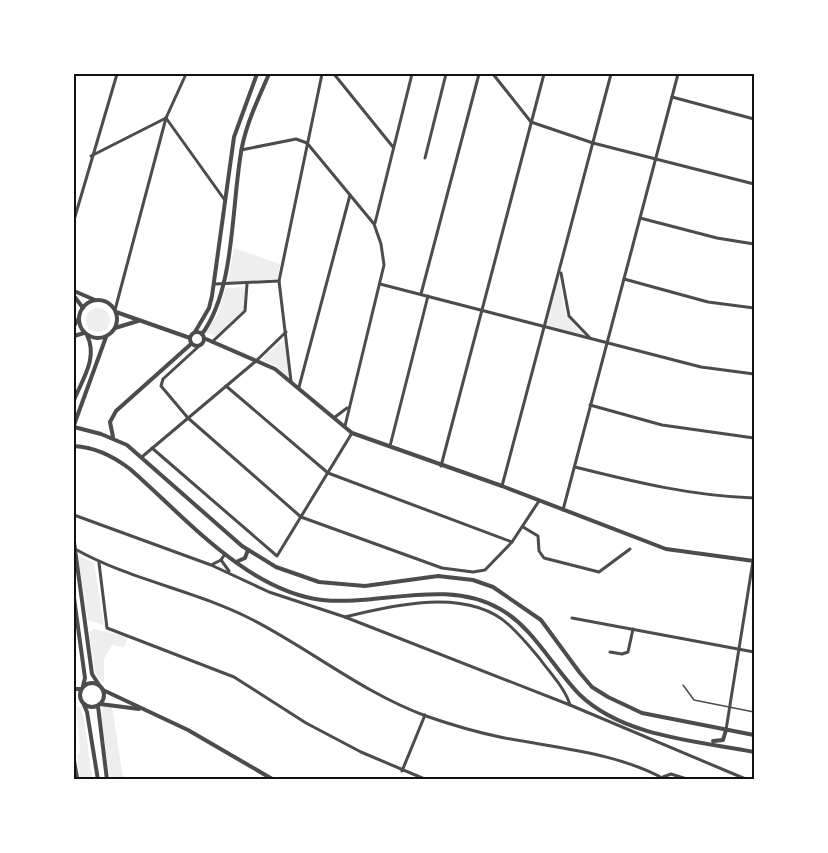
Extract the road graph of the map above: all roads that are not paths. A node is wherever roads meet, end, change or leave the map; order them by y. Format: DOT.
graph roads {
  1 [pos="117,74"];
  2 [pos="186,74"];
  3 [pos="256,74"];
  4 [pos="269,74"];
  5 [pos="322,74"];
  6 [pos="334,74"];
  7 [pos="412,74"];
  8 [pos="446,74"];
  9 [pos="478,74"];
  10 [pos="492,74"];
  11 [pos="544,74"];
  12 [pos="611,74"];
  13 [pos="678,74"];
  14 [pos="672,97"];
  15 [pos="166,118"];
  16 [pos="754,119"];
  17 [pos="531,122"];
  18 [pos="593,142"];
  19 [pos="307,143"];
  20 [pos="393,147"];
  21 [pos="241,150"];
  22 [pos="91,156"];
  23 [pos="425,158"];
  24 [pos="656,158"];
  25 [pos="754,184"];
  26 [pos="350,194"];
  27 [pos="226,201"];
  28 [pos="75,211"];
  29 [pos="640,218"];
  30 [pos="74,220"];
  31 [pos="374,224"];
  32 [pos="754,244"];
  33 [pos="560,269"];
  34 [pos="624,279"];
  35 [pos="279,281"];
  36 [pos="214,284"];
  37 [pos="247,284"];
  38 [pos="380,284"];
  39 [pos="224,285"];
  40 [pos="74,291"];
  41 [pos="422,294"];
  42 [pos="74,296"];
  43 [pos="428,296"];
  44 [pos="95,301"];
  45 [pos="83,308"];
  46 [pos="754,308"];
  47 [pos="115,311"];
  48 [pos="480,311"];
  49 [pos="79,317"];
  50 [pos="142,320"];
  51 [pos="74,326"];
  52 [pos="544,327"];
  53 [pos="115,328"];
  54 [pos="195,332"];
  55 [pos="286,332"];
  56 [pos="86,334"];
  57 [pos="202,334"];
  58 [pos="74,336"];
  59 [pos="106,337"];
  60 [pos="190,338"];
  61 [pos="592,339"];
  62 [pos="205,341"];
  63 [pos="213,343"];
  64 [pos="606,343"];
  65 [pos="191,344"];
  66 [pos="198,347"];
  67 [pos="256,361"];
  68 [pos="754,374"];
  69 [pos="291,381"];
  70 [pos="226,386"];
  71 [pos="299,387"];
  72 [pos="74,400"];
  73 [pos="590,405"];
  74 [pos="348,406"];
  75 [pos="335,417"];
  76 [pos="188,418"];
  77 [pos="74,426"];
  78 [pos="345,426"];
  79 [pos="352,434"];
  80 [pos="113,438"];
  81 [pos="754,438"];
  82 [pos="74,446"];
  83 [pos="390,447"];
  84 [pos="152,448"];
  85 [pos="143,456"];
  86 [pos="441,466"];
  87 [pos="574,467"];
  88 [pos="327,473"];
  89 [pos="502,486"];
  90 [pos="754,498"];
  91 [pos="539,501"];
  92 [pos="563,510"];
  93 [pos="74,515"];
  94 [pos="301,517"];
  95 [pos="523,527"];
  96 [pos="74,542"];
  97 [pos="512,542"];
  98 [pos="74,549"];
  99 [pos="630,549"];
  100 [pos="248,550"];
  101 [pos="225,554"];
  102 [pos="222,560"];
  103 [pos="754,561"];
  104 [pos="99,562"];
  105 [pos="236,562"];
  106 [pos="211,565"];
  107 [pos="230,573"];
  108 [pos="74,598"];
  109 [pos="345,617"];
  110 [pos="572,618"];
  111 [pos="633,629"];
  112 [pos="738,649"];
  113 [pos="610,652"];
  114 [pos="754,652"];
  115 [pos="99,685"];
  116 [pos="683,685"];
  117 [pos="82,688"];
  118 [pos="74,689"];
  119 [pos="103,690"];
  120 [pos="74,695"];
  121 [pos="82,703"];
  122 [pos="99,705"];
  123 [pos="570,705"];
  124 [pos="729,707"];
  125 [pos="149,712"];
  126 [pos="754,712"];
  127 [pos="425,715"];
  128 [pos="726,730"];
  129 [pos="754,735"];
  130 [pos="676,737"];
  131 [pos="694,740"];
  132 [pos="673,748"];
  133 [pos="754,752"];
  134 [pos="74,758"];
  135 [pos="402,771"];
  136 [pos="664,778"];
  137 [pos="78,780"];
  138 [pos="98,780"];
  139 [pos="107,780"];
  140 [pos="274,780"];
  141 [pos="427,780"];
  142 [pos="690,780"];
  143 [pos="748,780"];
  1 -- 22 [label="street"];
  2 -- 15 [label="street"];
  3 -- 27 [label="street"];
  4 -- 21 [label="street"];
  5 -- 19 [label="street"];
  6 -- 20 [label="street"];
  7 -- 20 [label="street"];
  8 -- 23 [label="street"];
  9 -- 41 [label="street"];
  10 -- 17 [label="street"];
  11 -- 17 [label="street"];
  12 -- 18 [label="street"];
  13 -- 14 [label="street"];
  14 -- 16 [label="street"];
  14 -- 24 [label="street"];
  15 -- 22 [label="street"];
  15 -- 27 [label="street"];
  15 -- 47 [label="street"];
  17 -- 18 [label="street"];
  17 -- 48 [label="street"];
  18 -- 24 [label="street"];
  18 -- 33 [label="street"];
  19 -- 21 [label="street"];
  19 -- 26 [label="street"];
  19 -- 35 [label="street"];
  20 -- 31 [label="street"];
  21 -- 39 [label="street"];
  22 -- 28 [label="street"];
  24 -- 25 [label="street"];
  24 -- 29 [label="street"];
  26 -- 31 [label="street"];
  26 -- 71 [label="street"];
  27 -- 36 [label="street"];
  28 -- 30 [label="street"];
  29 -- 32 [label="street"];
  29 -- 34 [label="street"];
  31 -- 38 [label="street"];
  33 -- 52 [label="street"];
  33 -- 61 [label="street"];
  34 -- 46 [label="street"];
  34 -- 64 [label="street"];
  35 -- 37 [label="street"];
  35 -- 55 [label="street"];
  36 -- 39 [label="street"];
  36 -- 54 [label="street"];
  37 -- 39 [label="street"];
  37 -- 63 [label="street"];
  38 -- 41 [label="street"];
  38 -- 74 [label="street"];
  39 -- 57 [label="street"];
  40 -- 44 [label="street"];
  41 -- 43 [label="street"];
  42 -- 45 [label="street"];
  43 -- 48 [label="street"];
  43 -- 83 [label="street"];
  44 -- 45 [label="street"];
  44 -- 47 [label="street"];
  45 -- 49 [label="street"];
  47 -- 50 [label="street"];
  47 -- 53 [label="street"];
  48 -- 52 [label="street"];
  48 -- 86 [label="street"];
  49 -- 51 [label="street"];
  49 -- 56 [label="street"];
  50 -- 53 [label="street"];
  50 -- 60 [label="street"];
  52 -- 61 [label="street"];
  52 -- 89 [label="street"];
  53 -- 59 [label="street"];
  54 -- 57 [label="street"];
  54 -- 60 [label="street"];
  55 -- 67 [label="street"];
  55 -- 69 [label="street"];
  56 -- 58 [label="street"];
  56 -- 59 [label="street"];
  56 -- 72 [label="street"];
  57 -- 62 [label="street"];
  59 -- 77 [label="street"];
  60 -- 65 [label="street"];
  61 -- 64 [label="street"];
  62 -- 63 [label="street"];
  62 -- 66 [label="street"];
  63 -- 67 [label="street"];
  64 -- 68 [label="street"];
  64 -- 73 [label="street"];
  65 -- 66 [label="street"];
  65 -- 80 [label="street"];
  66 -- 76 [label="street"];
  67 -- 69 [label="street"];
  67 -- 70 [label="street"];
  69 -- 71 [label="street"];
  70 -- 76 [label="street"];
  70 -- 88 [label="street"];
  71 -- 75 [label="street"];
  73 -- 81 [label="street"];
  73 -- 87 [label="street"];
  74 -- 75 [label="street"];
  74 -- 78 [label="street"];
  75 -- 78 [label="street"];
  76 -- 84 [label="street"];
  76 -- 94 [label="street"];
  77 -- 80 [label="street"];
  78 -- 79 [label="street"];
  79 -- 83 [label="street"];
  79 -- 88 [label="street"];
  80 -- 85 [label="street"];
  82 -- 101 [label="street"];
  83 -- 86 [label="street"];
  84 -- 85 [label="street"];
  84 -- 94 [label="street"];
  85 -- 100 [label="street"];
  86 -- 89 [label="street"];
  87 -- 90 [label="street"];
  87 -- 92 [label="street"];
  88 -- 94 [label="street"];
  88 -- 97 [label="street"];
  89 -- 91 [label="street"];
  91 -- 92 [label="street"];
  91 -- 95 [label="street"];
  92 -- 103 [label="street"];
  93 -- 106 [label="street"];
  94 -- 97 [label="street"];
  95 -- 97 [label="street"];
  95 -- 99 [label="street"];
  96 -- 98 [label="street"];
  98 -- 104 [label="street"];
  98 -- 115 [label="street"];
  100 -- 105 [label="street"];
  100 -- 128 [label="street"];
  101 -- 102 [label="street"];
  101 -- 105 [label="street"];
  102 -- 106 [label="street"];
  102 -- 107 [label="street"];
  103 -- 112 [label="street"];
  104 -- 127 [label="street"];
  104 -- 135 [label="street"];
  105 -- 130 [label="street"];
  106 -- 107 [label="street"];
  107 -- 109 [label="street"];
  108 -- 117 [label="street"];
  109 -- 123 [label="street"];
  109 -- 123 [label="street"];
  110 -- 111 [label="street"];
  111 -- 112 [label="street"];
  111 -- 113 [label="street"];
  112 -- 114 [label="street"];
  112 -- 124 [label="street"];
  115 -- 117 [label="street"];
  115 -- 119 [label="street"];
  116 -- 124 [label="lane"];
  117 -- 118 [label="street"];
  117 -- 121 [label="street"];
  119 -- 122 [label="street"];
  119 -- 125 [label="street"];
  120 -- 121 [label="street"];
  121 -- 122 [label="street"];
  121 -- 138 [label="street"];
  122 -- 125 [label="street"];
  122 -- 139 [label="street"];
  123 -- 132 [label="street"];
  124 -- 126 [label="lane"];
  124 -- 128 [label="street"];
  125 -- 140 [label="street"];
  127 -- 135 [label="street"];
  127 -- 136 [label="street"];
  128 -- 129 [label="street"];
  128 -- 131 [label="street"];
  130 -- 131 [label="street"];
  130 -- 132 [label="street"];
  131 -- 133 [label="street"];
  132 -- 143 [label="street"];
  134 -- 137 [label="street"];
  135 -- 141 [label="street"];
  136 -- 142 [label="street"];
}
